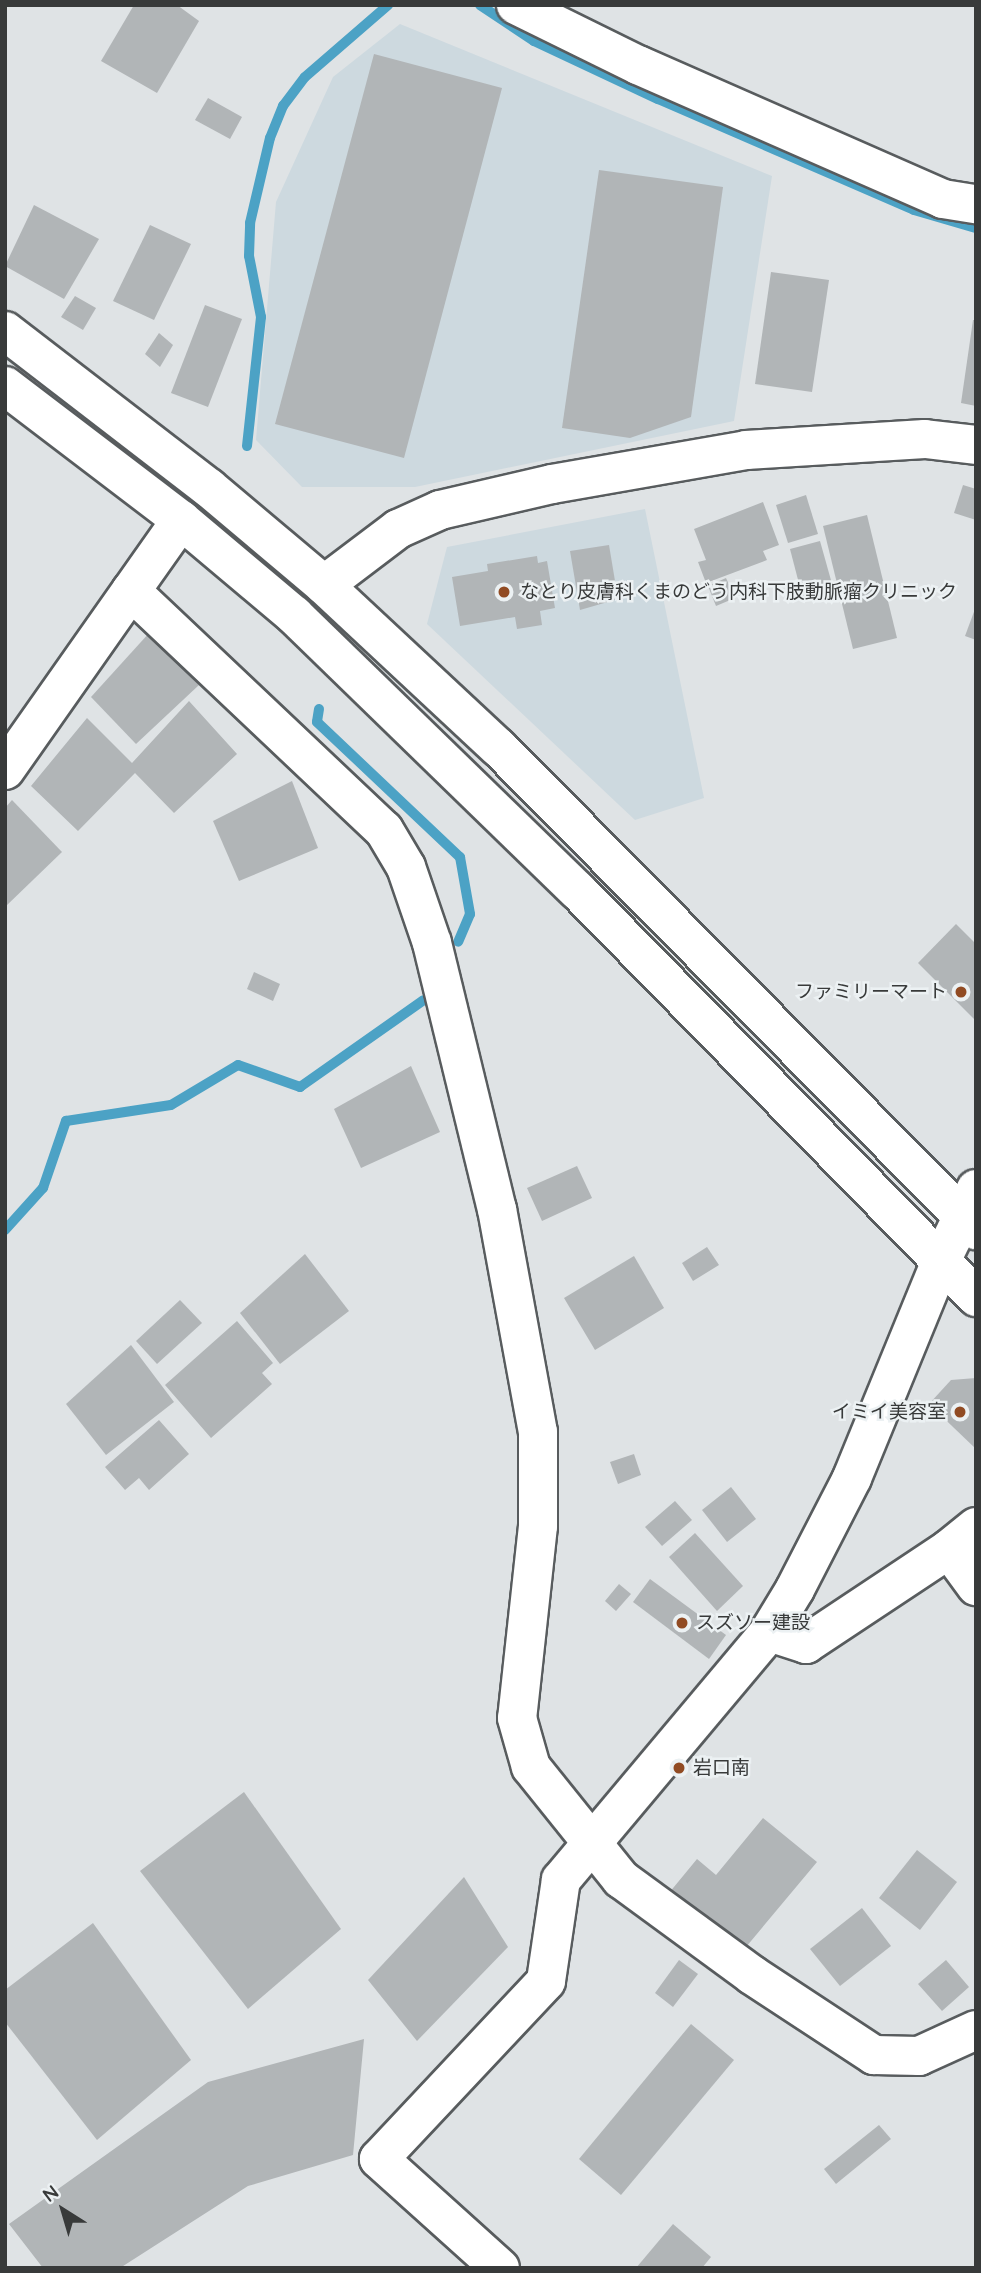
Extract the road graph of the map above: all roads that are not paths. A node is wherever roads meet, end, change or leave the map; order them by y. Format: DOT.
graph roads {
  1 [pos="516,5"];
  2 [pos="976,204"];
  3 [pos="5,331"];
  4 [pos="5,386"];
  5 [pos="976,445"];
  6 [pos="181,520"];
  7 [pos="324,586"];
  8 [pos="131,591"];
  9 [pos="5,770"];
  10 [pos="972,1212"];
  11 [pos="941,1261"];
  12 [pos="976,1297"];
  13 [pos="963,1538"];
  14 [pos="976,1586"];
  15 [pos="769,1632"];
  16 [pos="593,1841"];
  17 [pos="976,2030"];
  18 [pos="500,2268"];
  1 -- 2 [label="street"];
  3 -- 7 [label="street"];
  4 -- 6 [label="street"];
  5 -- 7 [label="street"];
  6 -- 8 [label="street"];
  6 -- 11 [label="street"];
  7 -- 10 [label="street"];
  8 -- 9 [label="street"];
  8 -- 16 [label="street"];
  10 -- 11 [label="street"];
  11 -- 12 [label="street"];
  11 -- 15 [label="street"];
  13 -- 14 [label="street"];
  13 -- 15 [label="street"];
  15 -- 16 [label="street"];
  16 -- 17 [label="street"];
  16 -- 18 [label="street"];
}
